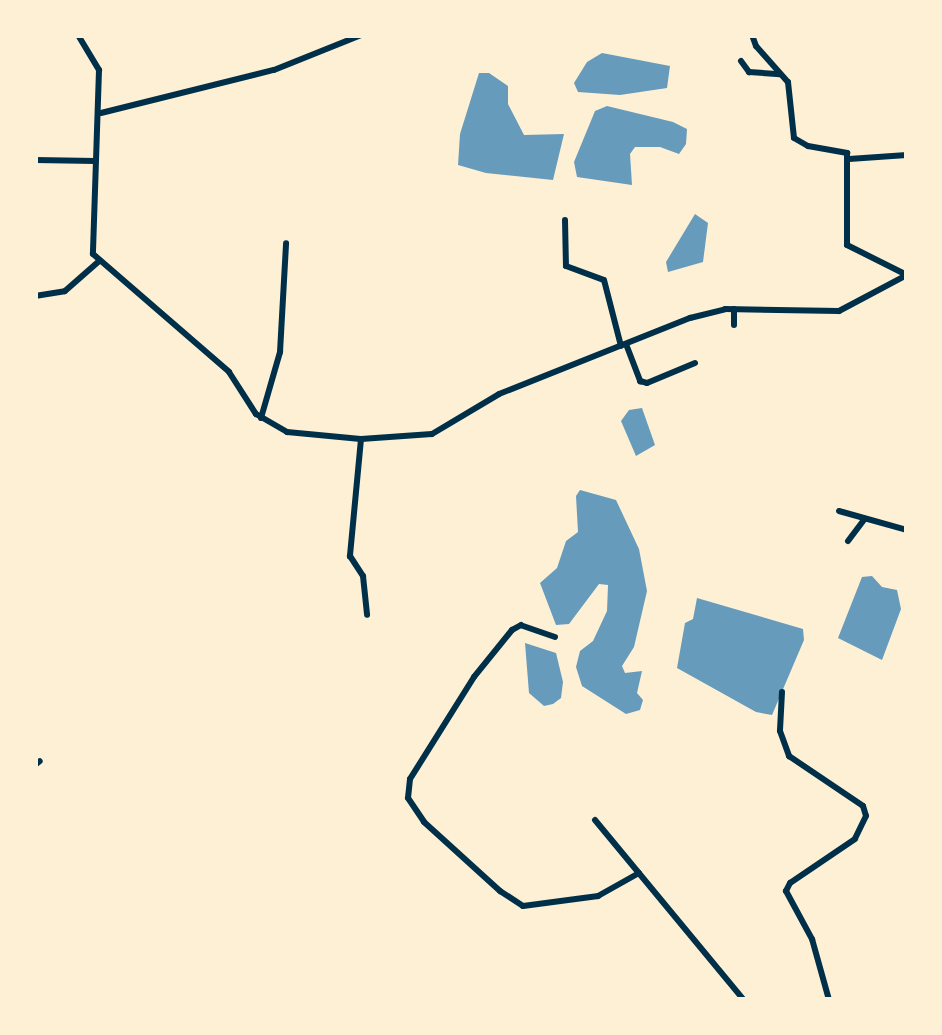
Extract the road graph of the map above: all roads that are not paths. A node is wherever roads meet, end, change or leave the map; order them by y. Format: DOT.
graph roads {
  1 [pos="78,35"];
  2 [pos="361,35"];
  3 [pos="752,35"];
  4 [pos="741,61"];
  5 [pos="782,74"];
  6 [pos="101,114"];
  7 [pos="907,155"];
  8 [pos="849,159"];
  9 [pos="35,160"];
  10 [pos="96,161"];
  11 [pos="566,220"];
  12 [pos="286,243"];
  13 [pos="98,262"];
  14 [pos="907,275"];
  15 [pos="35,296"];
  16 [pos="734,309"];
  17 [pos="734,325"];
  18 [pos="624,345"];
  19 [pos="695,363"];
  20 [pos="261,418"];
  21 [pos="361,439"];
  22 [pos="839,510"];
  23 [pos="864,520"];
  24 [pos="907,530"];
  25 [pos="848,541"];
  26 [pos="367,615"];
  27 [pos="555,637"];
  28 [pos="782,692"];
  29 [pos="596,820"];
  30 [pos="639,873"];
  31 [pos="744,1000"];
  32 [pos="829,1000"];
  1 -- 6 [label="street"];
  2 -- 6 [label="street"];
  3 -- 5 [label="street"];
  4 -- 5 [label="street"];
  5 -- 8 [label="street"];
  6 -- 10 [label="street"];
  7 -- 8 [label="street"];
  8 -- 14 [label="street"];
  9 -- 10 [label="street"];
  10 -- 13 [label="street"];
  11 -- 18 [label="street"];
  12 -- 20 [label="street"];
  13 -- 15 [label="street"];
  13 -- 20 [label="street"];
  14 -- 16 [label="street"];
  16 -- 17 [label="street"];
  16 -- 18 [label="street"];
  18 -- 19 [label="street"];
  18 -- 21 [label="street"];
  20 -- 21 [label="street"];
  21 -- 26 [label="street"];
  22 -- 23 [label="street"];
  23 -- 24 [label="street"];
  23 -- 25 [label="street"];
  27 -- 30 [label="street"];
  28 -- 32 [label="street"];
  29 -- 30 [label="street"];
  30 -- 31 [label="street"];
}
